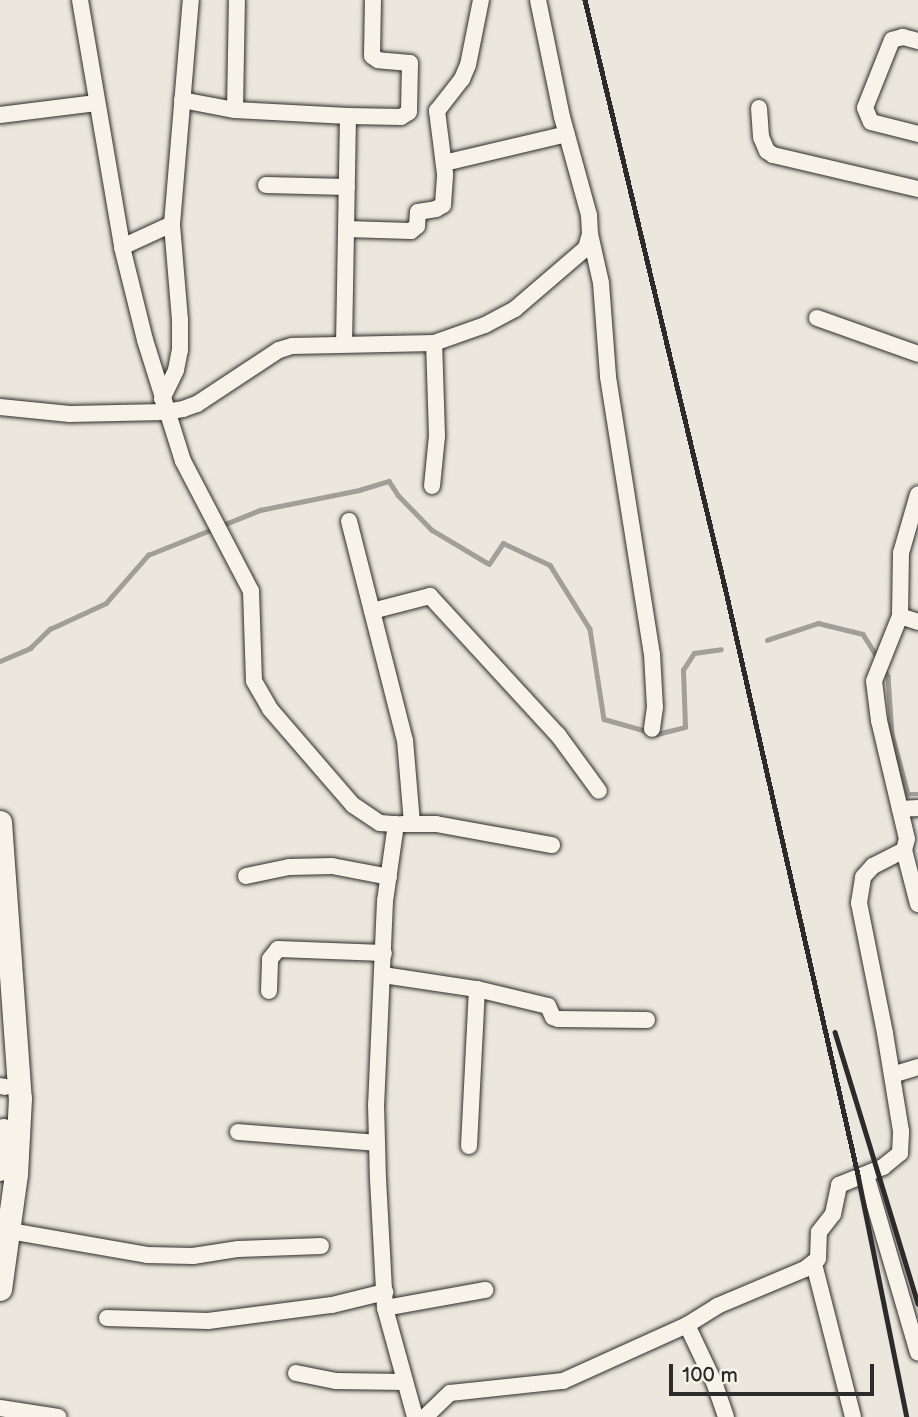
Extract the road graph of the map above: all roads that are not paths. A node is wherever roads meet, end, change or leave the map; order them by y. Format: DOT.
graph roads {
  1 [pos="80,0"];
  2 [pos="191,0"];
  3 [pos="237,0"];
  4 [pos="373,0"];
  5 [pos="481,0"];
  6 [pos="538,0"];
  7 [pos="918,41"];
  8 [pos="182,100"];
  9 [pos="96,103"];
  10 [pos="759,108"];
  11 [pos="235,110"];
  12 [pos="0,115"];
  13 [pos="348,116"];
  14 [pos="567,134"];
  15 [pos="918,134"];
  16 [pos="444,163"];
  17 [pos="267,185"];
  18 [pos="346,187"];
  19 [pos="918,189"];
  20 [pos="172,224"];
  21 [pos="346,229"];
  22 [pos="590,234"];
  23 [pos="122,247"];
  24 [pos="817,318"];
  25 [pos="434,343"];
  26 [pos="344,344"];
  27 [pos="918,354"];
  28 [pos="163,406"];
  29 [pos="0,407"];
  30 [pos="432,486"];
  31 [pos="918,494"];
  32 [pos="349,521"];
  33 [pos="372,611"];
  34 [pos="900,616"];
  35 [pos="918,622"];
  36 [pos="652,729"];
  37 [pos="599,791"];
  38 [pos="918,808"];
  39 [pos="900,809"];
  40 [pos="0,822"];
  41 [pos="404,824"];
  42 [pos="552,845"];
  43 [pos="904,850"];
  44 [pos="246,876"];
  45 [pos="389,877"];
  46 [pos="918,904"];
  47 [pos="384,953"];
  48 [pos="383,975"];
  49 [pos="0,979"];
  50 [pos="477,989"];
  51 [pos="269,991"];
  52 [pos="647,1020"];
  53 [pos="918,1067"];
  54 [pos="892,1075"];
  55 [pos="2,1086"];
  56 [pos="238,1132"];
  57 [pos="377,1143"];
  58 [pos="469,1146"];
  59 [pos="0,1169"];
  60 [pos="866,1175"];
  61 [pos="10,1231"];
  62 [pos="321,1246"];
  63 [pos="814,1264"];
  64 [pos="0,1289"];
  65 [pos="485,1290"];
  66 [pos="385,1300"];
  67 [pos="107,1318"];
  68 [pos="687,1325"];
  69 [pos="918,1353"];
  70 [pos="296,1373"];
  71 [pos="404,1382"];
  72 [pos="0,1408"];
  73 [pos="58,1417"];
  74 [pos="415,1417"];
  75 [pos="425,1417"];
  76 [pos="726,1417"];
  77 [pos="853,1417"];
  1 -- 9 [label="street"];
  2 -- 8 [label="street"];
  3 -- 11 [label="street"];
  4 -- 13 [label="street"];
  5 -- 16 [label="street"];
  6 -- 14 [label="street"];
  7 -- 15 [label="street"];
  8 -- 11 [label="street"];
  8 -- 20 [label="street"];
  9 -- 12 [label="street"];
  9 -- 23 [label="street"];
  10 -- 19 [label="street"];
  11 -- 13 [label="street"];
  13 -- 18 [label="street"];
  14 -- 16 [label="street"];
  14 -- 22 [label="street"];
  16 -- 21 [label="street"];
  17 -- 18 [label="street"];
  18 -- 21 [label="street"];
  20 -- 23 [label="street"];
  20 -- 28 [label="street"];
  21 -- 26 [label="street"];
  22 -- 25 [label="street"];
  22 -- 36 [label="street"];
  23 -- 28 [label="street"];
  24 -- 27 [label="street"];
  25 -- 26 [label="street"];
  25 -- 30 [label="street"];
  26 -- 28 [label="street"];
  28 -- 29 [label="street"];
  28 -- 41 [label="street"];
  31 -- 34 [label="street"];
  32 -- 33 [label="street"];
  33 -- 37 [label="street"];
  33 -- 41 [label="street"];
  34 -- 35 [label="street"];
  34 -- 39 [label="street"];
  38 -- 39 [label="street"];
  39 -- 43 [label="street"];
  40 -- 61 [label="highway"];
  41 -- 42 [label="street"];
  41 -- 45 [label="street"];
  43 -- 46 [label="street"];
  43 -- 54 [label="street"];
  44 -- 45 [label="street"];
  45 -- 47 [label="street"];
  47 -- 48 [label="street"];
  47 -- 51 [label="street"];
  48 -- 50 [label="street"];
  48 -- 57 [label="street"];
  49 -- 55 [label="highway"];
  50 -- 52 [label="street"];
  50 -- 58 [label="street"];
  53 -- 54 [label="street"];
  54 -- 60 [label="street"];
  55 -- 59 [label="highway"];
  56 -- 57 [label="street"];
  57 -- 66 [label="street"];
  60 -- 63 [label="street"];
  60 -- 69 [label="street"];
  61 -- 62 [label="street"];
  61 -- 64 [label="highway"];
  63 -- 68 [label="street"];
  63 -- 77 [label="street"];
  65 -- 66 [label="street"];
  66 -- 67 [label="street"];
  66 -- 71 [label="street"];
  68 -- 75 [label="street"];
  68 -- 76 [label="street"];
  70 -- 71 [label="street"];
  71 -- 74 [label="street"];
  72 -- 73 [label="street"];
}
